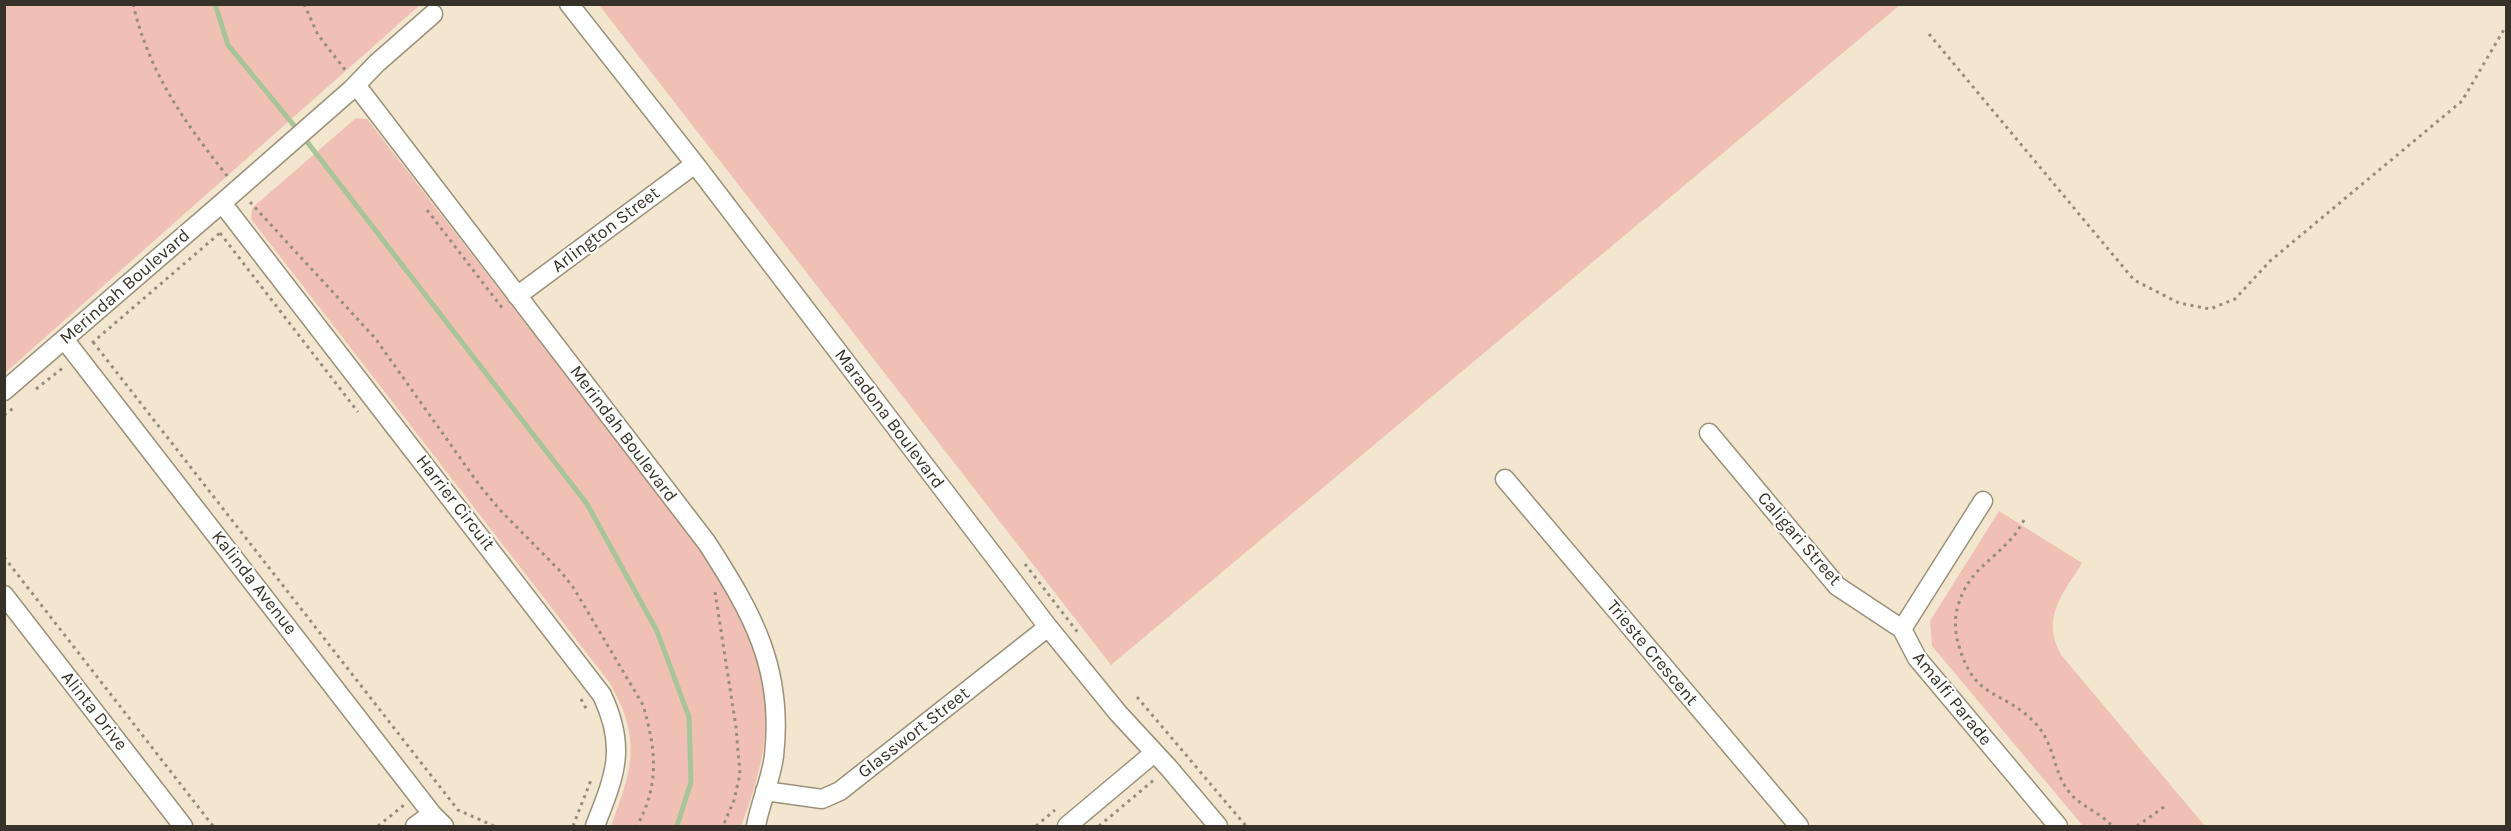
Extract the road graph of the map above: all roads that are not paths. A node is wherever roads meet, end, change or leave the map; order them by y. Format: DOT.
graph roads {
  1 [pos="569,4"];
  2 [pos="433,14"];
  3 [pos="354,87"];
  4 [pos="695,164"];
  5 [pos="222,203"];
  6 [pos="517,296"];
  7 [pos="64,339"];
  8 [pos="4,390"];
  9 [pos="1709,433"];
  10 [pos="1505,479"];
  11 [pos="1983,501"];
  12 [pos="4,596"];
  13 [pos="1048,627"];
  14 [pos="1902,629"];
  15 [pos="1154,753"];
  16 [pos="765,791"];
  17 [pos="438,820"];
  18 [pos="183,826"];
  19 [pos="415,826"];
  20 [pos="595,826"];
  21 [pos="756,826"];
  22 [pos="1067,826"];
  23 [pos="1218,826"];
  24 [pos="1799,826"];
  25 [pos="2058,826"];
  1 -- 4 [label="street, Maradona Boulevard"];
  2 -- 3 [label="street, Merindah Boulevard"];
  3 -- 5 [label="street, Merindah Boulevard"];
  3 -- 6 [label="street, Merindah Boulevard"];
  4 -- 6 [label="street, Arlington Street"];
  4 -- 13 [label="street, Maradona Boulevard"];
  5 -- 7 [label="street, Merindah Boulevard"];
  5 -- 20 [label="street, Harrier Circuit"];
  6 -- 16 [label="street, Merindah Boulevard"];
  7 -- 8 [label="street, Merindah Boulevard"];
  7 -- 17 [label="street, Kalinda Avenue"];
  9 -- 14 [label="street, Caligari Street"];
  10 -- 24 [label="street, Trieste Crescent"];
  11 -- 14 [label="street"];
  12 -- 18 [label="street, Alinta Drive"];
  13 -- 15 [label="street, Maradona Boulevard"];
  13 -- 16 [label="street, Glasswort Street"];
  14 -- 25 [label="street, Amalfi Parade"];
  15 -- 22 [label="street"];
  15 -- 23 [label="street, Maradona Boulevard"];
  16 -- 21 [label="street, Merindah Boulevard"];
  17 -- 19 [label="street"];
}
